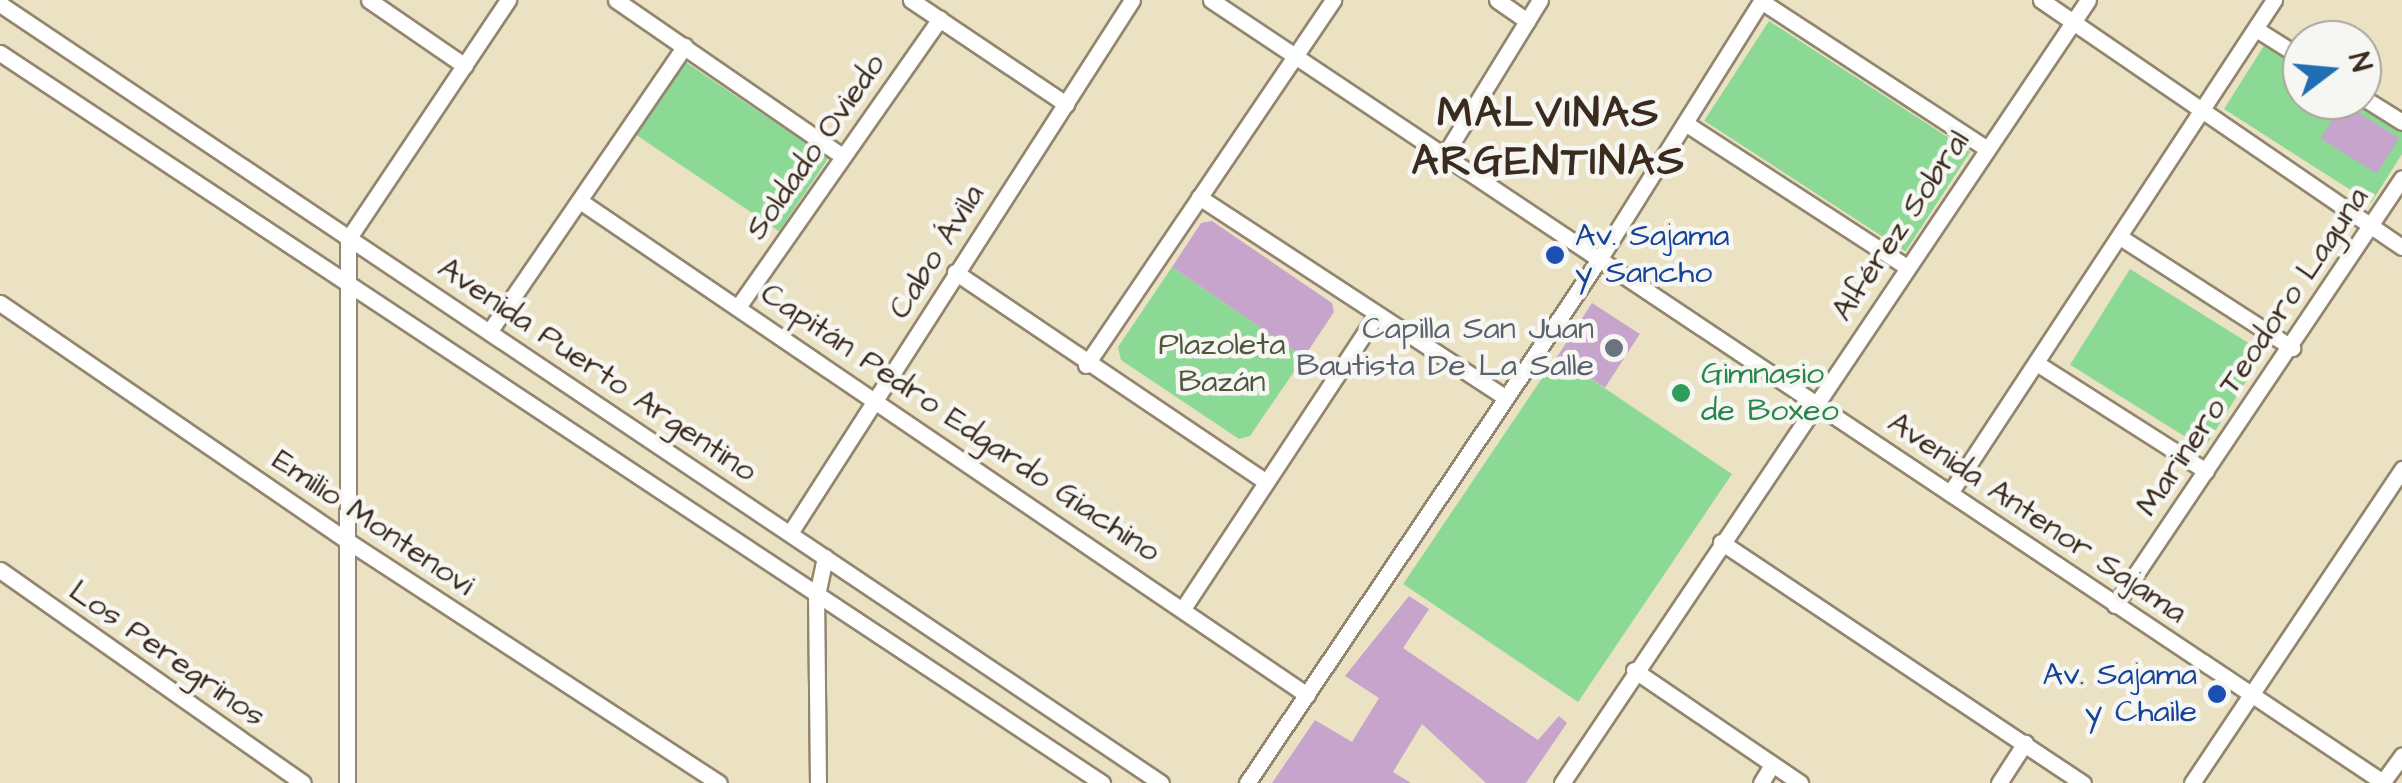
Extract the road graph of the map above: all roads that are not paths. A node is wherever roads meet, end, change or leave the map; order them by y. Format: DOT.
graph roads {
  1 [pos="369,0"];
  2 [pos="508,0"];
  3 [pos="616,0"];
  4 [pos="911,0"];
  5 [pos="1132,0"];
  6 [pos="1211,0"];
  7 [pos="1333,0"];
  8 [pos="1496,0"];
  9 [pos="1540,0"];
  10 [pos="2041,0"];
  11 [pos="2088,0"];
  12 [pos="2274,0"];
  13 [pos="1761,1"];
  14 [pos="0,4"];
  15 [pos="940,20"];
  16 [pos="1527,21"];
  17 [pos="2073,21"];
  18 [pos="2256,29"];
  19 [pos="2282,45"];
  20 [pos="685,46"];
  21 [pos="0,54"];
  22 [pos="1295,56"];
  23 [pos="465,66"];
  24 [pos="1066,104"];
  25 [pos="2203,112"];
  26 [pos="1685,123"];
  27 [pos="1986,148"];
  28 [pos="842,156"];
  29 [pos="1444,156"];
  30 [pos="2402,178"];
  31 [pos="1198,197"];
  32 [pos="580,201"];
  33 [pos="2375,224"];
  34 [pos="2120,237"];
  35 [pos="348,239"];
  36 [pos="2402,247"];
  37 [pos="1600,258"];
  38 [pos="1906,266"];
  39 [pos="956,272"];
  40 [pos="352,284"];
  41 [pos="0,302"];
  42 [pos="738,307"];
  43 [pos="1378,314"];
  44 [pos="491,330"];
  45 [pos="2292,348"];
  46 [pos="2038,364"];
  47 [pos="1086,365"];
  48 [pos="1503,396"];
  49 [pos="1815,403"];
  50 [pos="875,404"];
  51 [pos="2402,469"];
  52 [pos="2206,471"];
  53 [pos="1266,482"];
  54 [pos="1950,493"];
  55 [pos="790,533"];
  56 [pos="346,540"];
  57 [pos="1721,542"];
  58 [pos="825,556"];
  59 [pos="0,570"];
  60 [pos="818,594"];
  61 [pos="2115,605"];
  62 [pos="1184,606"];
  63 [pos="1634,670"];
  64 [pos="2253,693"];
  65 [pos="1306,696"];
  66 [pos="2025,743"];
  67 [pos="2402,755"];
  68 [pos="1772,765"];
  69 [pos="303,783"];
  70 [pos="347,783"];
  71 [pos="719,783"];
  72 [pos="818,783"];
  73 [pos="1102,783"];
  74 [pos="1162,783"];
  75 [pos="1247,783"];
  76 [pos="1562,783"];
  77 [pos="1761,783"];
  78 [pos="1800,783"];
  79 [pos="1998,783"];
  80 [pos="2082,783"];
  81 [pos="2192,783"];
  82 [pos="2383,783"];
  1 -- 23 [label="street"];
  2 -- 23 [label="street"];
  3 -- 20 [label="street"];
  4 -- 15 [label="street"];
  5 -- 24 [label="street, Cabo Ávila"];
  6 -- 22 [label="street, Avenida Antenor Sajama"];
  7 -- 22 [label="street"];
  8 -- 16 [label="street"];
  9 -- 16 [label="street"];
  10 -- 17 [label="street"];
  11 -- 17 [label="street, Alférez Sobral"];
  12 -- 18 [label="street"];
  13 -- 26 [label="street"];
  13 -- 27 [label="street"];
  14 -- 35 [label="street, Avenida Puerto Argentino"];
  15 -- 24 [label="street"];
  15 -- 28 [label="street, Soldado Oviedo"];
  16 -- 29 [label="street"];
  17 -- 25 [label="street"];
  17 -- 27 [label="street, Alférez Sobral"];
  18 -- 19 [label="street"];
  18 -- 25 [label="street"];
  20 -- 28 [label="street"];
  20 -- 32 [label="street"];
  21 -- 40 [label="street, Avenida Puerto Argentino"];
  22 -- 29 [label="street, Avenida Antenor Sajama"];
  22 -- 31 [label="street"];
  23 -- 35 [label="street"];
  24 -- 39 [label="street, Cabo Ávila"];
  25 -- 33 [label="street"];
  25 -- 34 [label="street"];
  26 -- 37 [label="street"];
  26 -- 38 [label="street"];
  27 -- 38 [label="street, Alférez Sobral"];
  28 -- 42 [label="street, Soldado Oviedo"];
  29 -- 37 [label="street, Avenida Antenor Sajama"];
  30 -- 33 [label="street, Marinero Teodoro Laguna"];
  31 -- 43 [label="street"];
  31 -- 47 [label="street"];
  32 -- 42 [label="street, Capitán Pedro Edgardo Giachino"];
  32 -- 44 [label="street"];
  33 -- 36 [label="street"];
  33 -- 45 [label="street, Marinero Teodoro Laguna"];
  34 -- 45 [label="street"];
  34 -- 46 [label="street"];
  35 -- 40 [label="street"];
  35 -- 44 [label="street, Avenida Puerto Argentino"];
  37 -- 48 [label="street"];
  37 -- 49 [label="street, Avenida Antenor Sajama"];
  38 -- 49 [label="street, Alférez Sobral"];
  39 -- 47 [label="street"];
  39 -- 50 [label="street, Cabo Ávila"];
  40 -- 56 [label="street"];
  40 -- 60 [label="street, Avenida Puerto Argentino"];
  41 -- 56 [label="street, Emilio Montenovi"];
  42 -- 50 [label="street, Capitán Pedro Edgardo Giachino"];
  43 -- 48 [label="street"];
  43 -- 53 [label="street"];
  44 -- 55 [label="street, Avenida Puerto Argentino"];
  45 -- 52 [label="street, Marinero Teodoro Laguna"];
  46 -- 52 [label="street"];
  46 -- 54 [label="street"];
  47 -- 53 [label="street"];
  48 -- 65 [label="street"];
  49 -- 54 [label="street, Avenida Antenor Sajama"];
  49 -- 57 [label="street, Alférez Sobral"];
  50 -- 55 [label="street, Cabo Ávila"];
  50 -- 62 [label="street, Capitán Pedro Edgardo Giachino"];
  51 -- 64 [label="street"];
  52 -- 61 [label="street, Marinero Teodoro Laguna"];
  53 -- 62 [label="street"];
  54 -- 61 [label="street, Avenida Antenor Sajama"];
  55 -- 58 [label="street, Avenida Puerto Argentino"];
  56 -- 70 [label="street"];
  56 -- 71 [label="street, Emilio Montenovi"];
  57 -- 63 [label="street, Alférez Sobral"];
  57 -- 66 [label="street"];
  58 -- 60 [label="street"];
  58 -- 74 [label="street, Avenida Puerto Argentino"];
  59 -- 69 [label="street, Los Peregrinos"];
  60 -- 72 [label="street"];
  60 -- 73 [label="street, Avenida Puerto Argentino"];
  61 -- 64 [label="street, Avenida Antenor Sajama"];
  62 -- 65 [label="street, Capitán Pedro Edgardo Giachino"];
  63 -- 68 [label="street"];
  63 -- 76 [label="street, Alférez Sobral"];
  64 -- 81 [label="street"];
  64 -- 82 [label="street, Avenida Antenor Sajama"];
  65 -- 75 [label="street"];
  66 -- 79 [label="street"];
  66 -- 80 [label="street"];
  67 -- 82 [label="street"];
  68 -- 77 [label="street"];
  68 -- 78 [label="street"];
}
